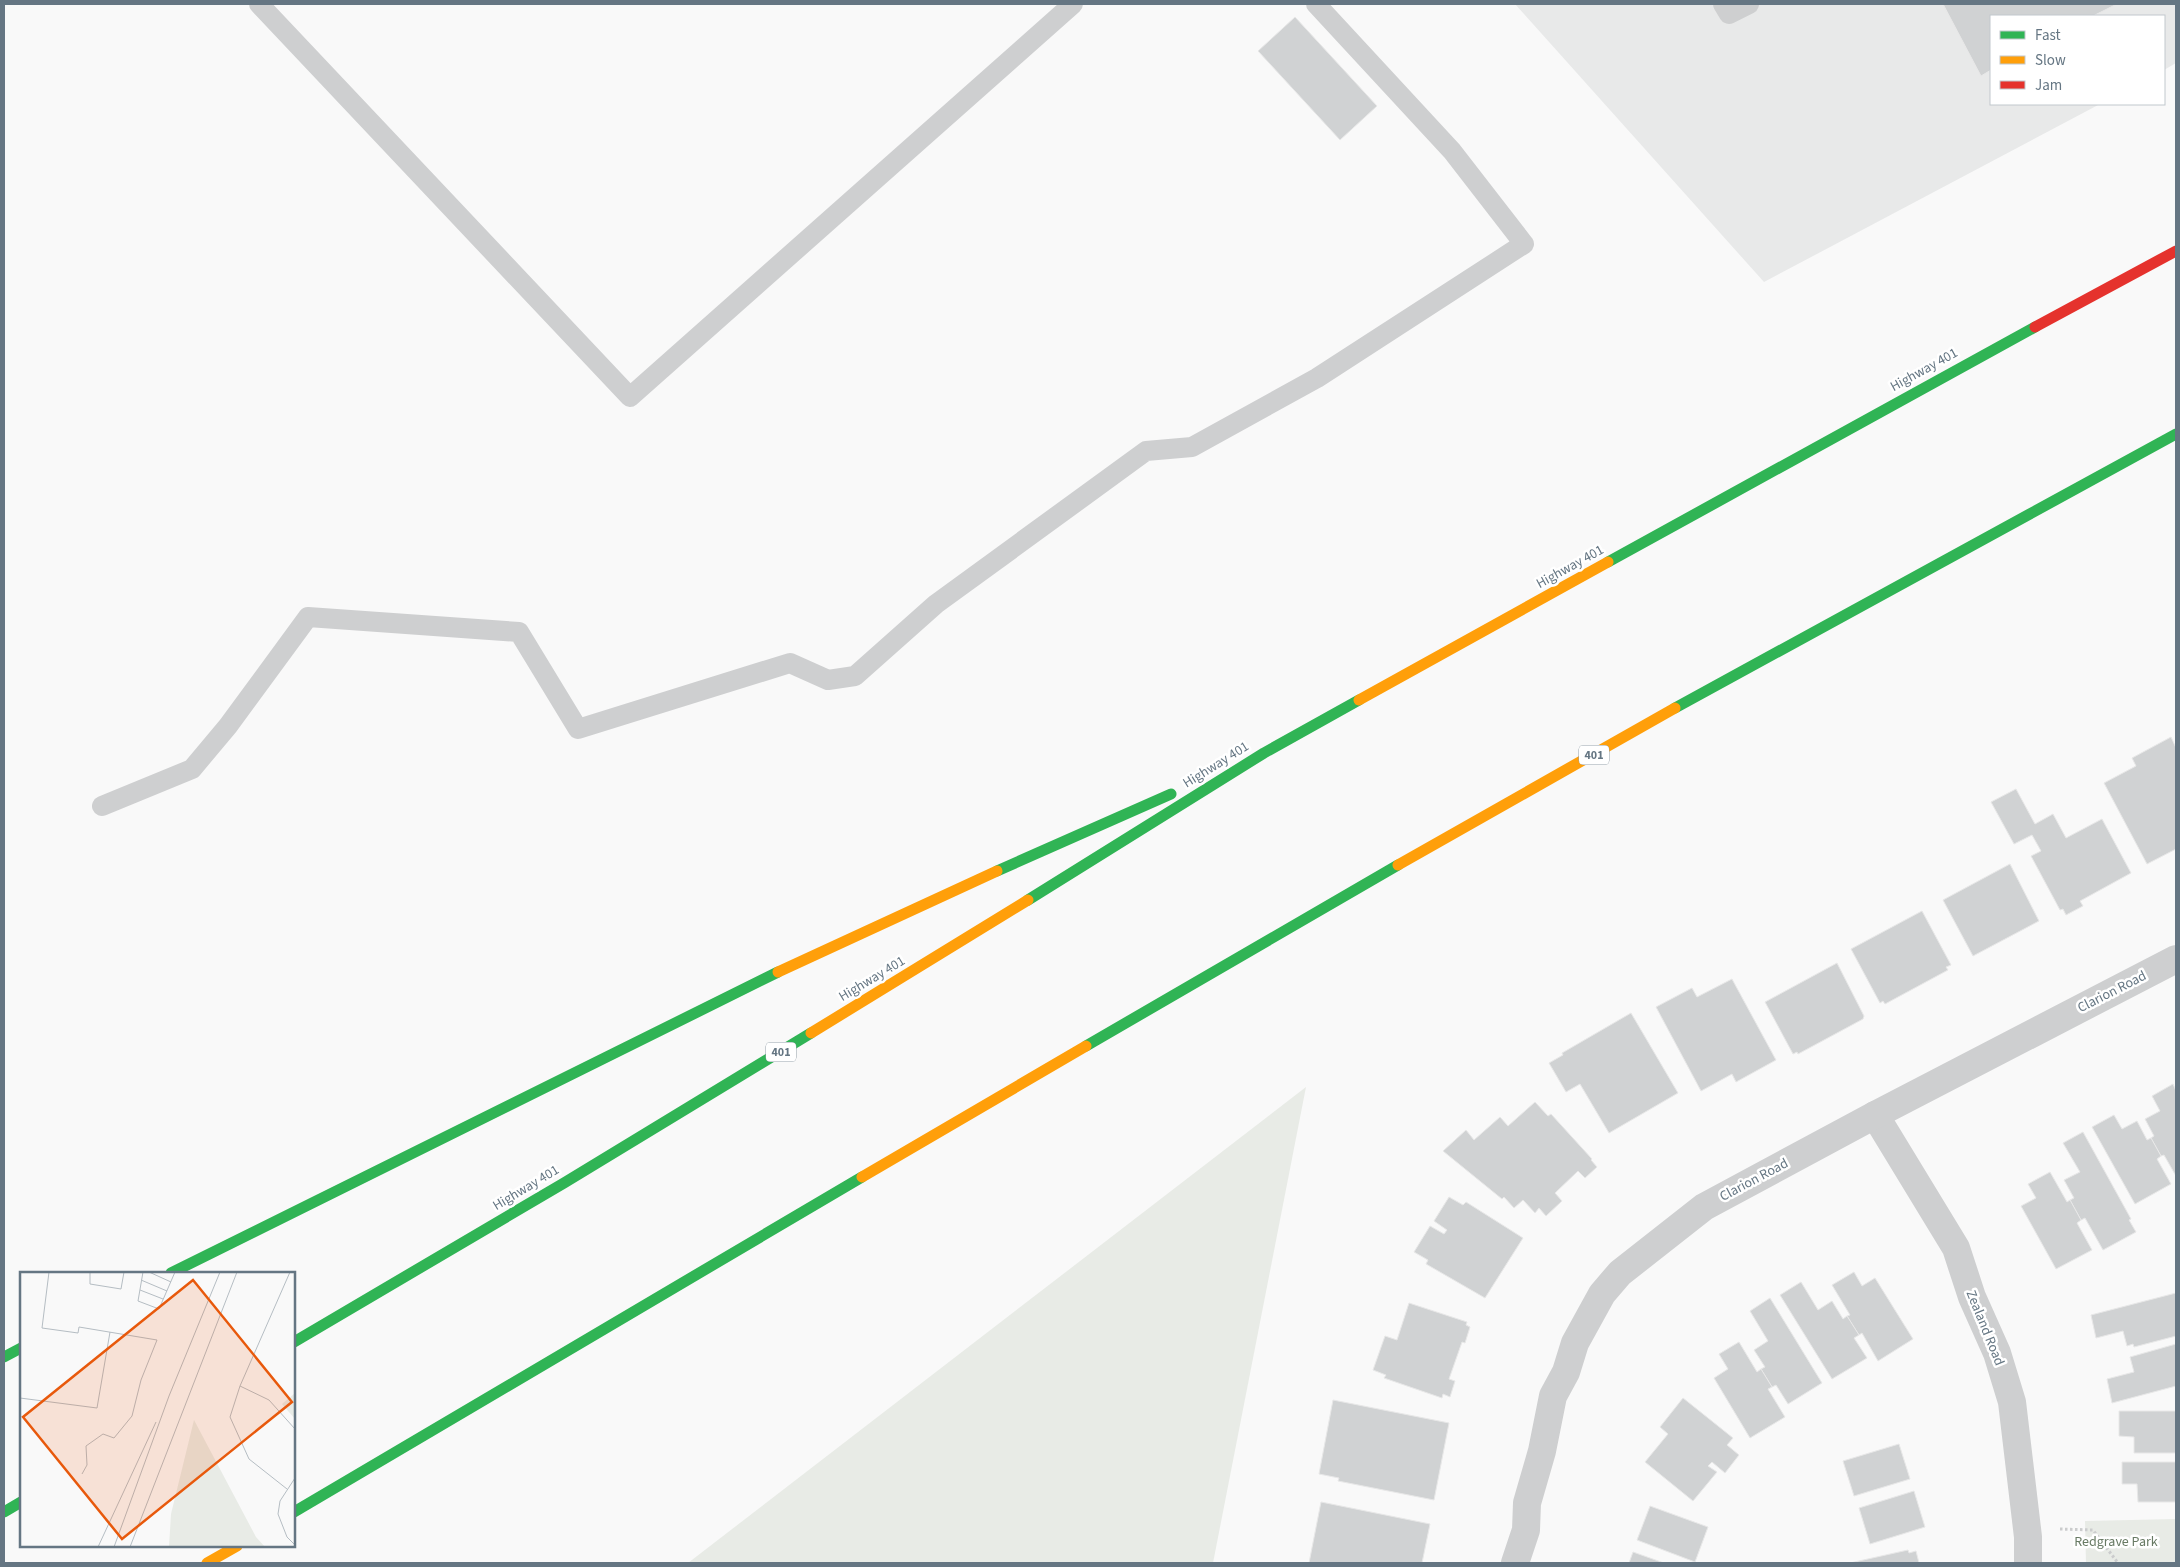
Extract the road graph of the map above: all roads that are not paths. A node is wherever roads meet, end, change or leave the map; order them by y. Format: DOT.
graph roads {
  1 [pos="259,4"];
  2 [pos="1073,4"];
  3 [pos="1316,4"];
  4 [pos="1723,4"];
  5 [pos="1749,4"];
  6 [pos="2176,251"];
  7 [pos="2176,434"];
  8 [pos="1264,753"];
  9 [pos="102,806"];
  10 [pos="2176,959"];
  11 [pos="1874,1115"];
  12 [pos="173,1272"];
  13 [pos="295,1341"];
  14 [pos="20,1349"];
  15 [pos="4,1357"];
  16 [pos="20,1503"];
  17 [pos="295,1511"];
  18 [pos="4,1512"];
  19 [pos="235,1547"];
  20 [pos="207,1563"];
  21 [pos="1515,1563"];
  22 [pos="2028,1563"];
  1 -- 2 [label="lane"];
  3 -- 9 [label="lane"];
  4 -- 5 [label="lane"];
  6 -- 8 [label="highway, Highway 401 / 401"];
  7 -- 17 [label="highway, 401"];
  8 -- 12 [label="highway"];
  8 -- 13 [label="highway, Highway 401 / 401"];
  10 -- 11 [label="street, Clarion Road"];
  11 -- 21 [label="street, Clarion Road"];
  11 -- 22 [label="street, Zealand Road"];
  14 -- 15 [label="highway"];
  16 -- 18 [label="highway"];
  19 -- 20 [label="highway"];
}
